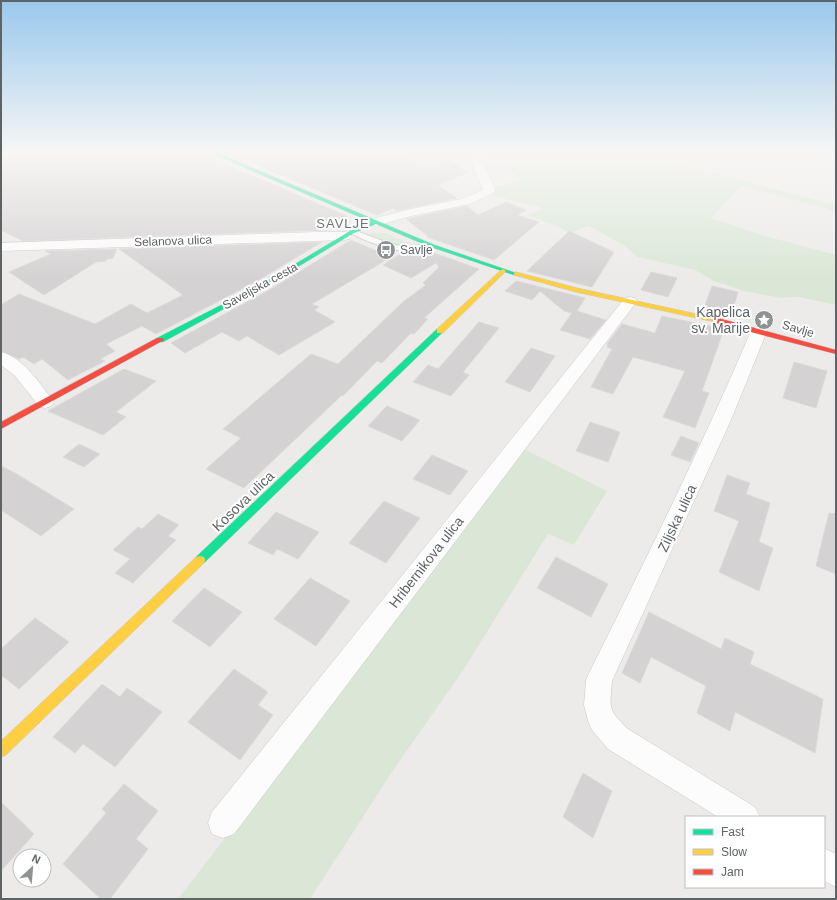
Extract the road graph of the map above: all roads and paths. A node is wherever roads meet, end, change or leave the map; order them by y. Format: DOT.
graph roads {
  1 [pos="307,193"];
  2 [pos="486,193"];
  3 [pos="376,222"];
  4 [pos="348,234"];
  5 [pos="430,245"];
  6 [pos="26,246"];
  7 [pos="1,247"];
  8 [pos="1,259"];
  9 [pos="503,271"];
  10 [pos="630,301"];
  11 [pos="759,330"];
  12 [pos="836,352"];
  13 [pos="1,357"];
  14 [pos="45,402"];
  15 [pos="1,426"];
  16 [pos="1,750"];
  17 [pos="743,816"];
  18 [pos="223,823"];
  19 [pos="825,865"];
  20 [pos="836,871"];
  1 -- 3 [label="street, Savlje"];
  2 -- 3 [label="street, Saveljska cesta"];
  3 -- 4 [label="street, Saveljska cesta"];
  3 -- 5 [label="street, Savlje"];
  4 -- 5 [label="lane"];
  4 -- 6 [label="street, Selanova ulica"];
  4 -- 14 [label="street, Saveljska cesta"];
  5 -- 9 [label="street, Savlje"];
  6 -- 7 [label="street, Selanova ulica"];
  6 -- 8 [label="street"];
  9 -- 10 [label="street, Savlje"];
  9 -- 16 [label="street, Kosova ulica"];
  10 -- 11 [label="street, Savlje"];
  10 -- 18 [label="street, Hribernikova ulica"];
  11 -- 12 [label="street, Savlje"];
  11 -- 17 [label="street, Ziljska ulica"];
  13 -- 14 [label="street"];
  14 -- 15 [label="street, Saveljska cesta"];
  19 -- 20 [label="street"];
}
